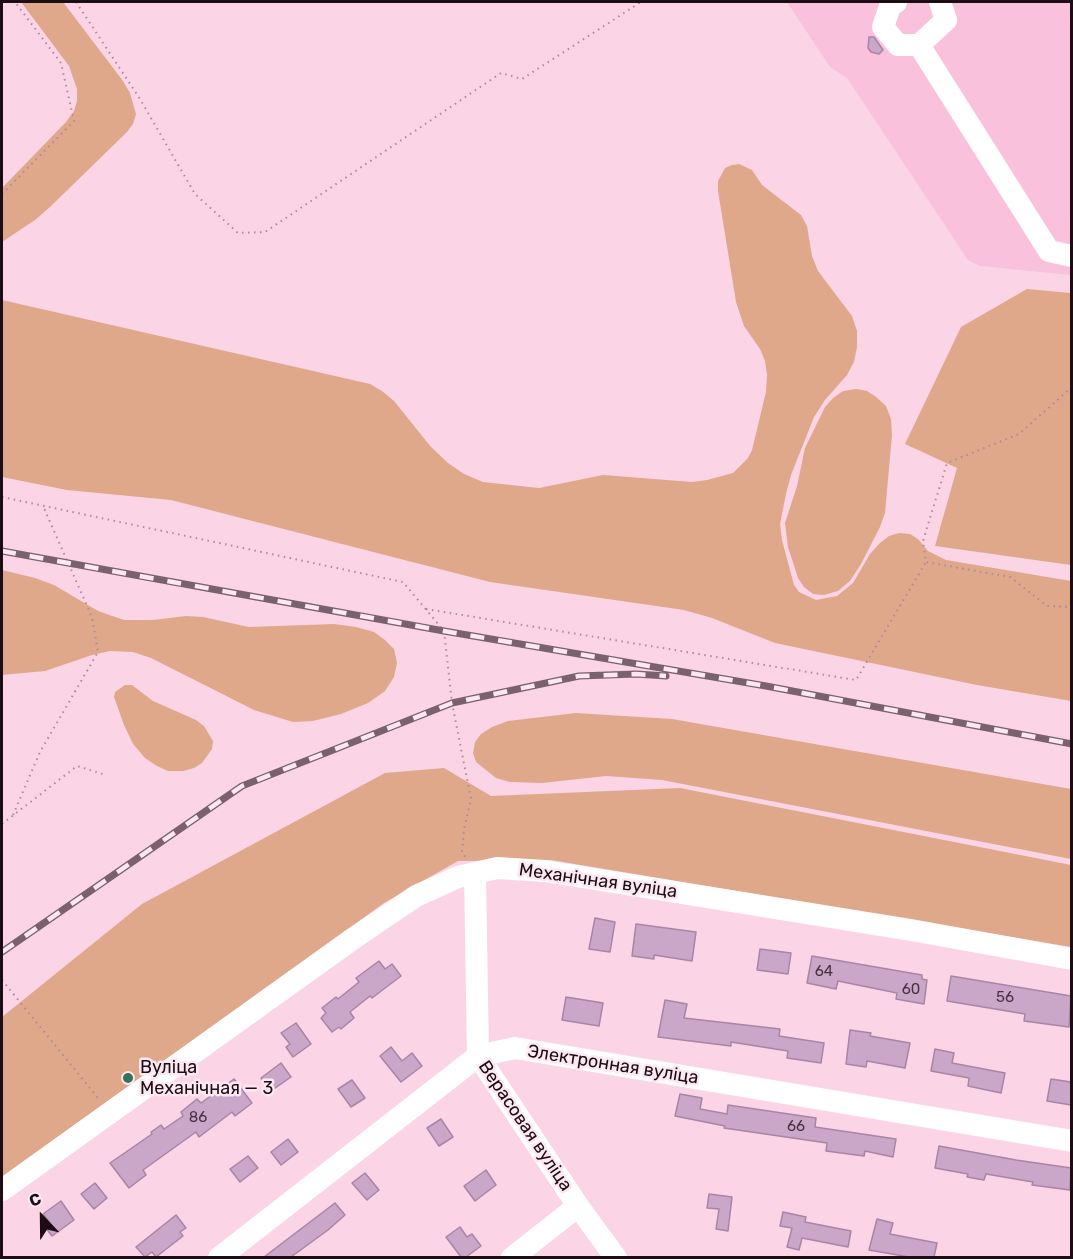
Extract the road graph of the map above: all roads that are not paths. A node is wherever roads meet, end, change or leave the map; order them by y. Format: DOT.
graph roads {
  1 [pos="896,2"];
  2 [pos="940,2"];
  3 [pos="920,45"];
  4 [pos="1071,256"];
  5 [pos="476,873"];
  6 [pos="1071,959"];
  7 [pos="478,1056"];
  8 [pos="1071,1141"];
  9 [pos="2,1190"];
  10 [pos="578,1206"];
  11 [pos="219,1257"];
  12 [pos="512,1257"];
  13 [pos="616,1257"];
  1 -- 3 [label="street"];
  2 -- 3 [label="street"];
  3 -- 4 [label="street"];
  5 -- 6 [label="street, Механічная вуліца"];
  5 -- 7 [label="street, Верасовая вуліца"];
  5 -- 9 [label="street, Механічная вуліца"];
  7 -- 8 [label="street, Электронная вуліца"];
  7 -- 10 [label="street, Верасовая вуліца"];
  7 -- 11 [label="street, Электронная вуліца"];
  10 -- 12 [label="street"];
  10 -- 13 [label="street, Верасовая вуліца"];
}
